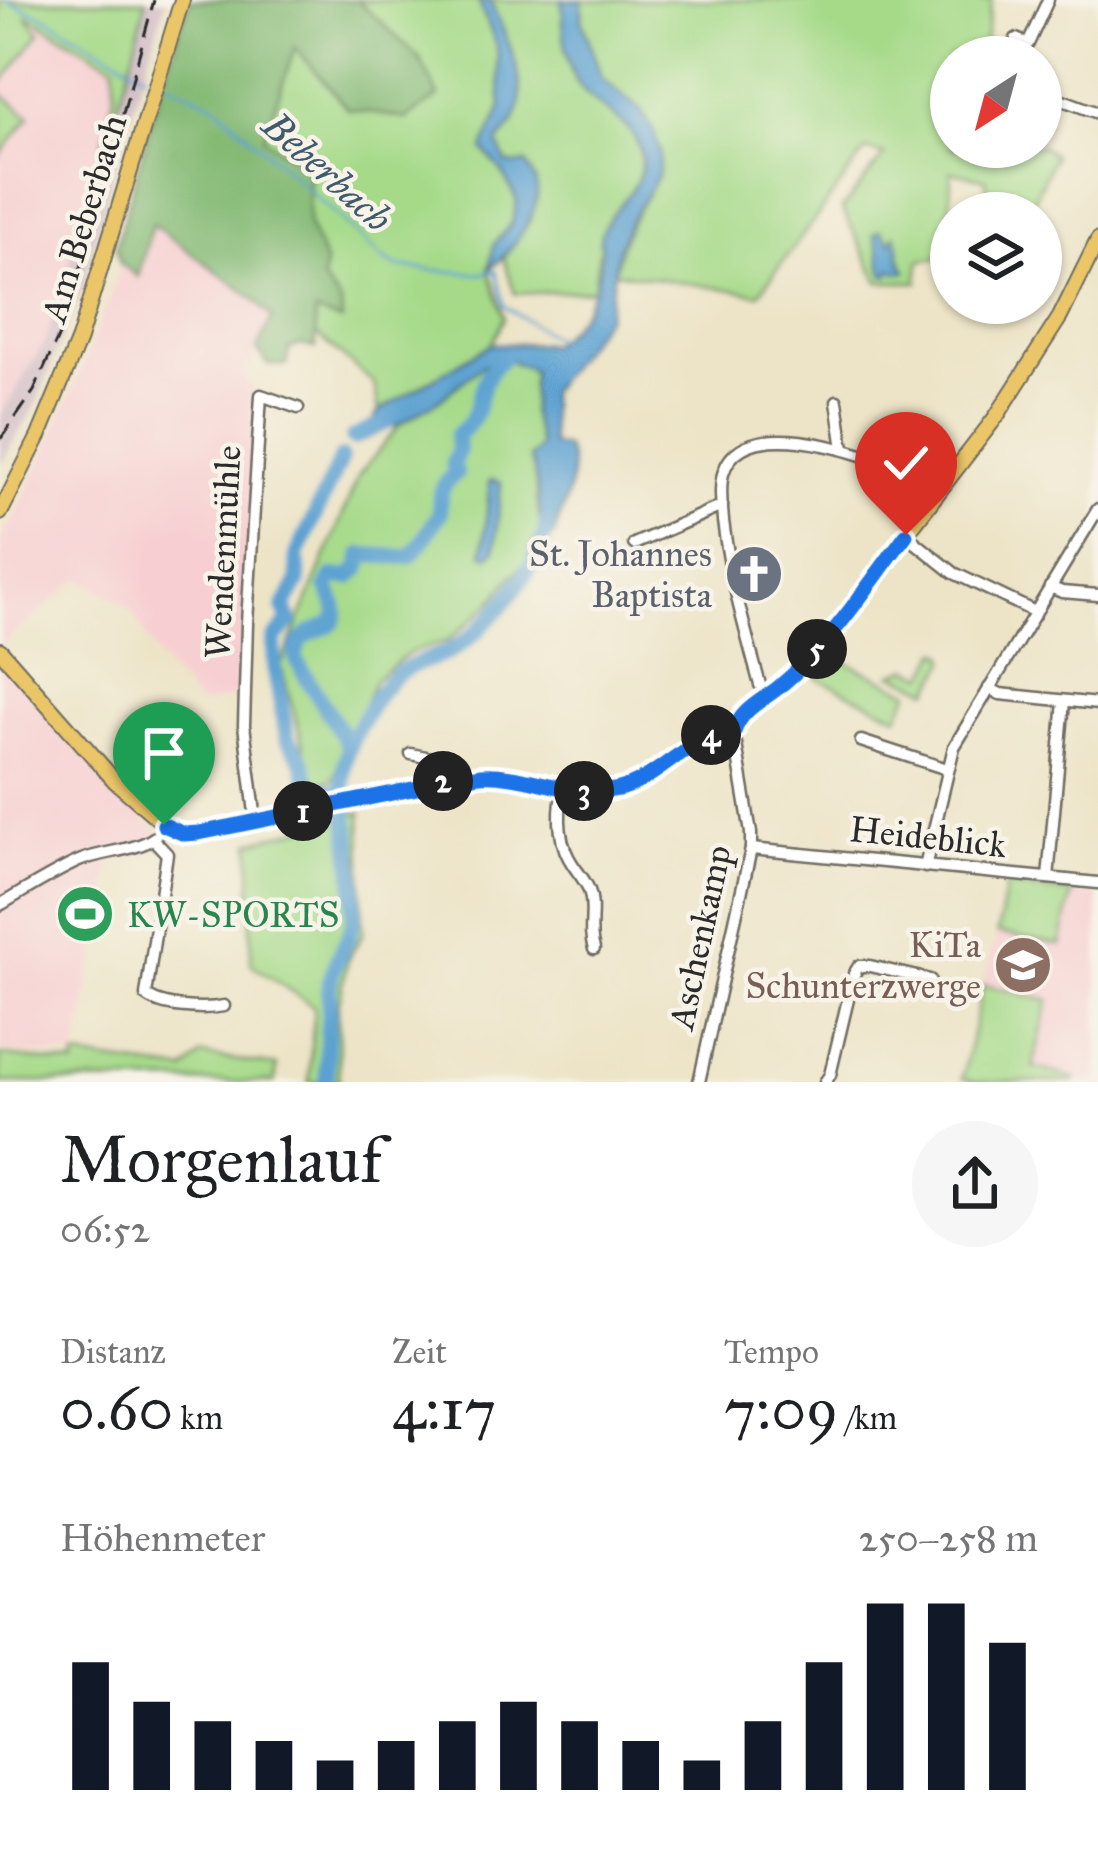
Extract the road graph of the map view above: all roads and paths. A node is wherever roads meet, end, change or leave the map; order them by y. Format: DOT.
graph roads {
  1 [pos="182,0"];
  2 [pos="1048,0"];
  3 [pos="1032,36"];
  4 [pos="1062,100"];
  5 [pos="1098,113"];
  6 [pos="1096,247"];
  7 [pos="837,401"];
  8 [pos="298,408"];
  9 [pos="844,449"];
  10 [pos="944,486"];
  11 [pos="722,506"];
  12 [pos="0,513"];
  13 [pos="1096,516"];
  14 [pos="906,535"];
  15 [pos="634,544"];
  16 [pos="1050,587"];
  17 [pos="1098,596"];
  18 [pos="1035,612"];
  19 [pos="0,650"];
  20 [pos="760,685"];
  21 [pos="989,688"];
  22 [pos="1064,701"];
  23 [pos="1098,704"];
  24 [pos="734,732"];
  25 [pos="861,741"];
  26 [pos="411,754"];
  27 [pos="947,769"];
  28 [pos="469,776"];
  29 [pos="563,788"];
  30 [pos="256,821"];
  31 [pos="164,825"];
  32 [pos="153,838"];
  33 [pos="751,849"];
  34 [pos="925,867"];
  35 [pos="1048,878"];
  36 [pos="1098,883"];
  37 [pos="0,905"];
  38 [pos="594,949"];
  39 [pos="930,980"];
  40 [pos="224,1006"];
  41 [pos="699,1082"];
  42 [pos="826,1082"];
  1 -- 12 [label="main road, Am Beberbach"];
  2 -- 3 [label="street"];
  4 -- 5 [label="street"];
  6 -- 10 [label="main road"];
  7 -- 9 [label="street"];
  8 -- 30 [label="street, Wendenmühle"];
  9 -- 10 [label="street"];
  9 -- 11 [label="street"];
  10 -- 14 [label="main road"];
  11 -- 15 [label="street"];
  11 -- 20 [label="street"];
  13 -- 16 [label="street"];
  14 -- 18 [label="street"];
  14 -- 24 [label="main road"];
  16 -- 17 [label="street"];
  16 -- 18 [label="street"];
  18 -- 21 [label="street"];
  19 -- 31 [label="main road"];
  21 -- 22 [label="street"];
  21 -- 27 [label="street"];
  22 -- 23 [label="street"];
  22 -- 35 [label="street"];
  24 -- 29 [label="main road"];
  24 -- 33 [label="street, Aschenkamp"];
  25 -- 27 [label="street"];
  26 -- 28 [label="street"];
  27 -- 34 [label="street"];
  28 -- 29 [label="main road"];
  28 -- 30 [label="main road"];
  29 -- 38 [label="street"];
  30 -- 31 [label="main road"];
  31 -- 32 [label="street"];
  32 -- 37 [label="street"];
  32 -- 40 [label="street"];
  33 -- 34 [label="street, Heideblick"];
  33 -- 41 [label="street, Aschenkamp"];
  34 -- 35 [label="street, Heideblick"];
  35 -- 36 [label="street, Heideblick"];
  39 -- 42 [label="street"];
}
